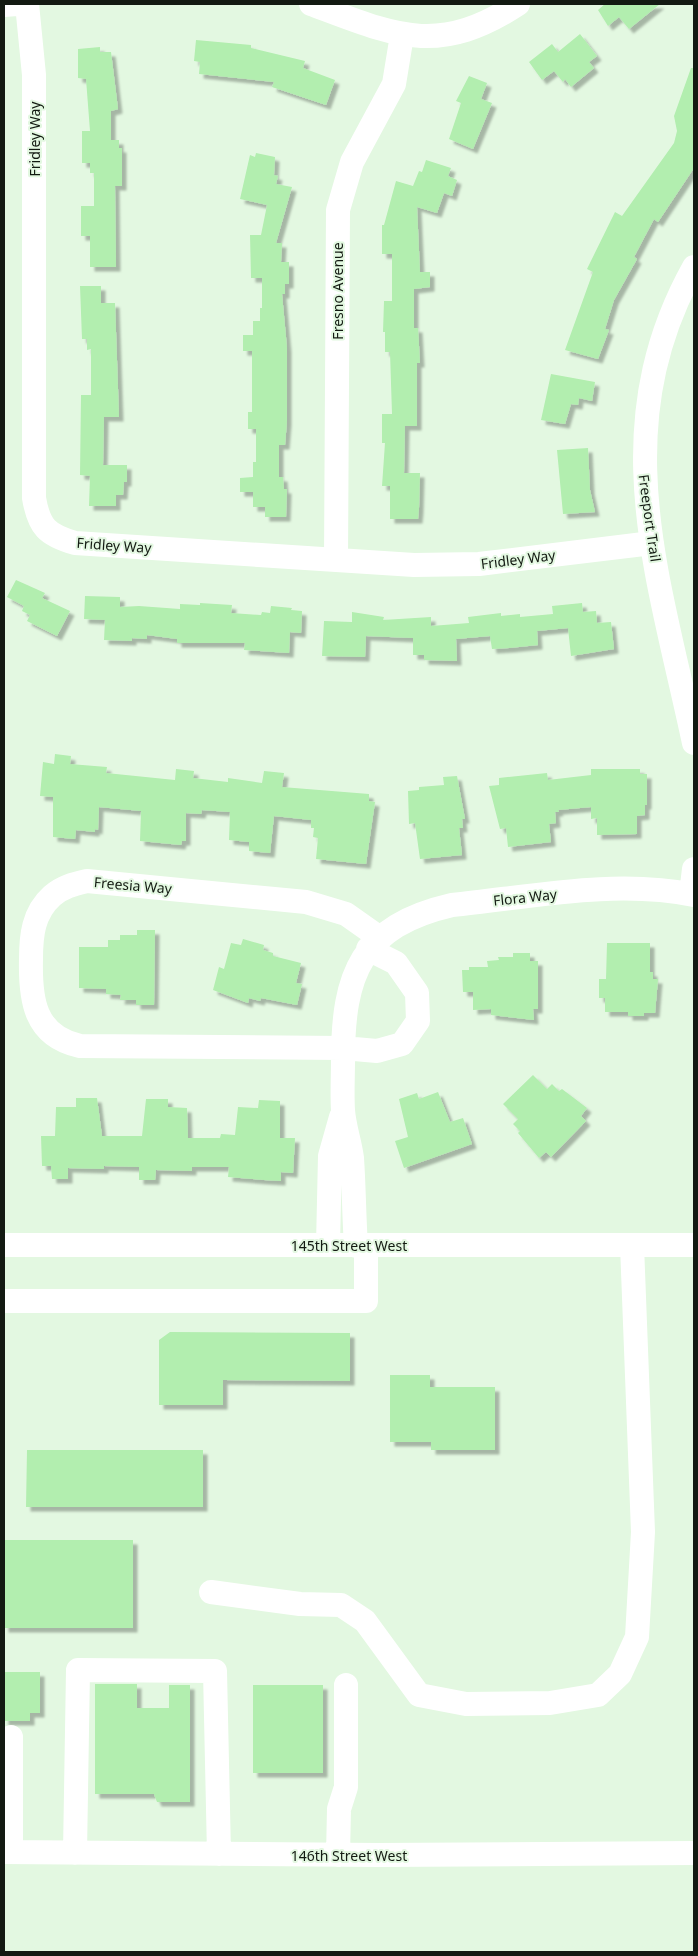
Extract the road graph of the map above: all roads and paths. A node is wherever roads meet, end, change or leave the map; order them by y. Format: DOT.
graph roads {
  1 [pos="17,4"];
  2 [pos="27,4"];
  3 [pos="311,4"];
  4 [pos="518,4"];
  5 [pos="4,5"];
  6 [pos="402,35"];
  7 [pos="694,267"];
  8 [pos="652,543"];
  9 [pos="336,560"];
  10 [pos="694,744"];
  11 [pos="694,869"];
  12 [pos="692,895"];
  13 [pos="374,944"];
  14 [pos="343,1048"];
  15 [pos="343,1110"];
  16 [pos="4,1245"];
  17 [pos="328,1245"];
  18 [pos="632,1245"];
  19 [pos="694,1245"];
  20 [pos="361,1246"];
  21 [pos="4,1301"];
  22 [pos="211,1592"];
  23 [pos="346,1685"];
  24 [pos="11,1737"];
  25 [pos="7,1852"];
  26 [pos="75,1852"];
  27 [pos="694,1853"];
  28 [pos="220,1854"];
  29 [pos="338,1855"];
  1 -- 5 [label="street"];
  2 -- 9 [label="street, Fridley Way"];
  3 -- 6 [label="street"];
  4 -- 6 [label="street"];
  6 -- 9 [label="street, Fresno Avenue"];
  7 -- 8 [label="street, Freeport Trail"];
  8 -- 9 [label="street, Fridley Way"];
  8 -- 10 [label="street, Freeport Trail"];
  11 -- 12 [label="street"];
  12 -- 13 [label="street, Flora Way"];
  13 -- 14 [label="street, Flora Way"];
  13 -- 14 [label="street"];
  13 -- 14 [label="street, Freesia Way"];
  14 -- 15 [label="street, Flora Way"];
  15 -- 17 [label="street, Flora Way"];
  15 -- 20 [label="street, Flora Way"];
  16 -- 17 [label="street, 145th Street West"];
  17 -- 20 [label="street, 145th Street West"];
  18 -- 19 [label="street, 145th Street West"];
  18 -- 20 [label="street, 145th Street West"];
  18 -- 22 [label="street"];
  20 -- 21 [label="street, Flora Way"];
  23 -- 29 [label="street"];
  24 -- 25 [label="street"];
  25 -- 26 [label="street, 146th Street West"];
  26 -- 28 [label="street, 146th Street West"];
  26 -- 28 [label="street"];
  27 -- 29 [label="street, 146th Street West"];
  28 -- 29 [label="street, 146th Street West"];
}
